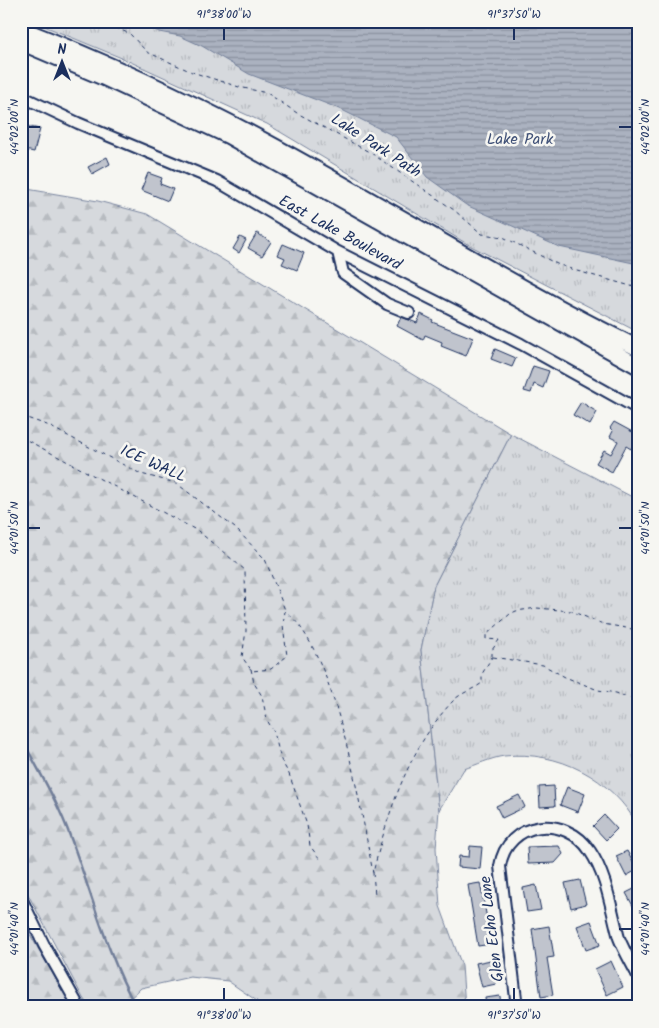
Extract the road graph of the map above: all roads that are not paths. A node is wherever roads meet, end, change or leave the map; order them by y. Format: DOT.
graph roads {
  1 [pos="21,30"];
  2 [pos="21,42"];
  3 [pos="21,96"];
  4 [pos="338,252"];
  5 [pos="409,313"];
  6 [pos="638,348"];
  7 [pos="638,366"];
  8 [pos="638,409"];
  9 [pos="21,898"];
  10 [pos="638,976"];
  11 [pos="79,1007"];
  12 [pos="517,1007"];
  1 -- 6 [label="highway"];
  2 -- 7 [label="highway"];
  3 -- 4 [label="street, East Lake Boulevard"];
  4 -- 5 [label="street"];
  4 -- 8 [label="street, East Lake Boulevard"];
  9 -- 11 [label="street"];
  10 -- 12 [label="street, Glen Echo Lane"];
}
